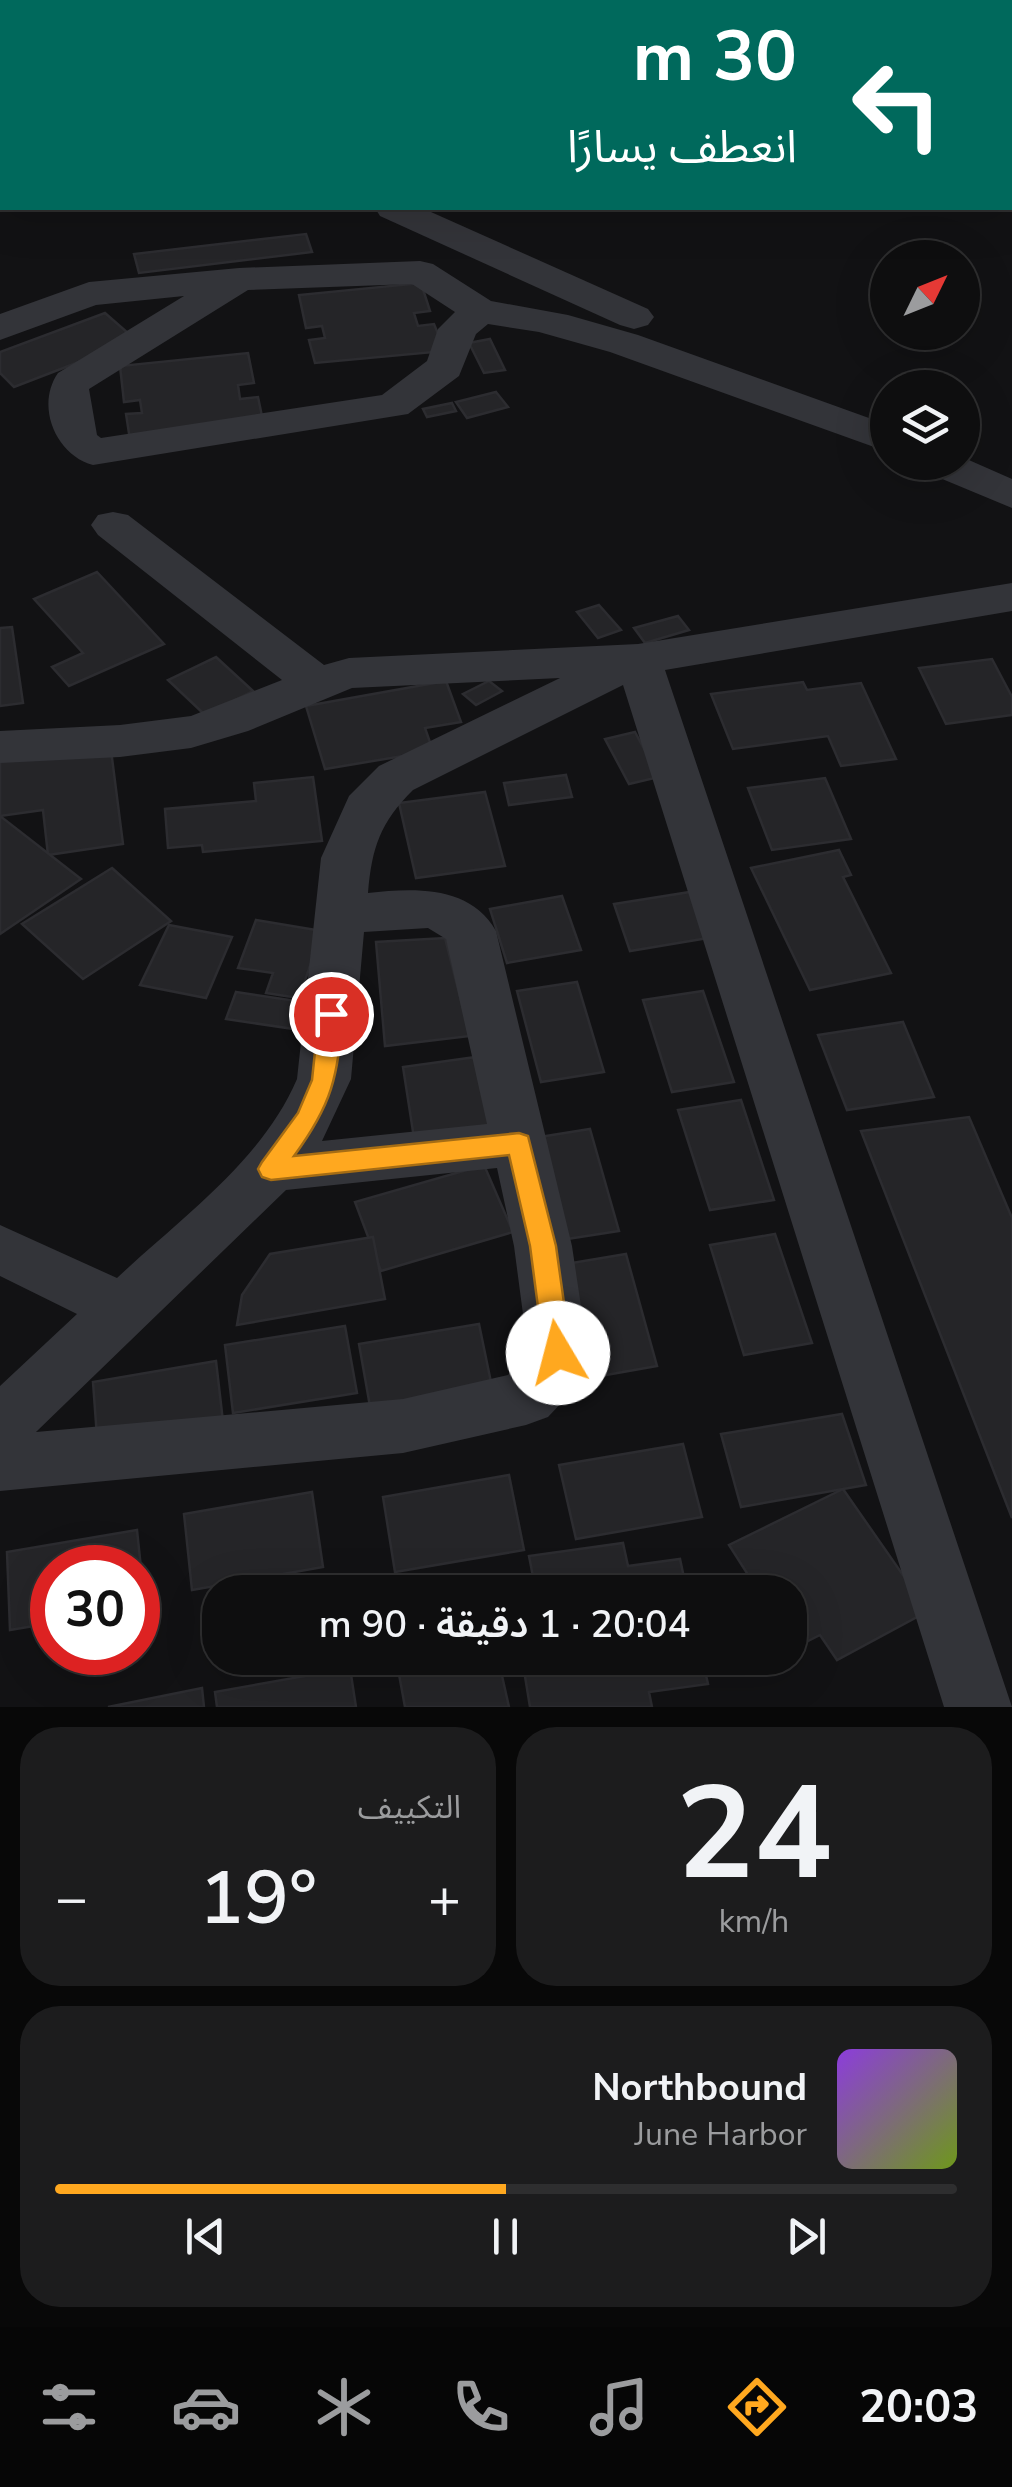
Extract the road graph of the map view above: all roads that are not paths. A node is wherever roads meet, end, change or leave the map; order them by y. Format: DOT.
graph roads {
  1 [pos="396,210"];
  2 [pos="239,278"];
  3 [pos="480,311"];
  4 [pos="0,328"];
  5 [pos="830,415"];
  6 [pos="870,432"];
  7 [pos="978,480"];
  8 [pos="1012,495"];
  9 [pos="113,525"];
  10 [pos="1012,597"];
  11 [pos="638,659"];
  12 [pos="316,682"];
  13 [pos="0,747"];
  14 [pos="341,915"];
  15 [pos="519,1144"];
  16 [pos="271,1169"];
  17 [pos="0,1249"];
  18 [pos="122,1308"];
  19 [pos="0,1426"];
  20 [pos="0,1464"];
  21 [pos="978,1707"];
  1 -- 5 [label="street"];
  2 -- 3 [label="street"];
  2 -- 3 [label="street"];
  2 -- 4 [label="street"];
  3 -- 5 [label="street"];
  5 -- 6 [label="street"];
  7 -- 8 [label="street"];
  9 -- 12 [label="street"];
  10 -- 11 [label="street"];
  11 -- 12 [label="street"];
  11 -- 14 [label="street"];
  11 -- 21 [label="street"];
  12 -- 13 [label="street"];
  14 -- 15 [label="street"];
  14 -- 16 [label="street"];
  15 -- 16 [label="street"];
  15 -- 20 [label="street"];
  16 -- 18 [label="street"];
  17 -- 18 [label="street"];
  18 -- 19 [label="street"];
}
